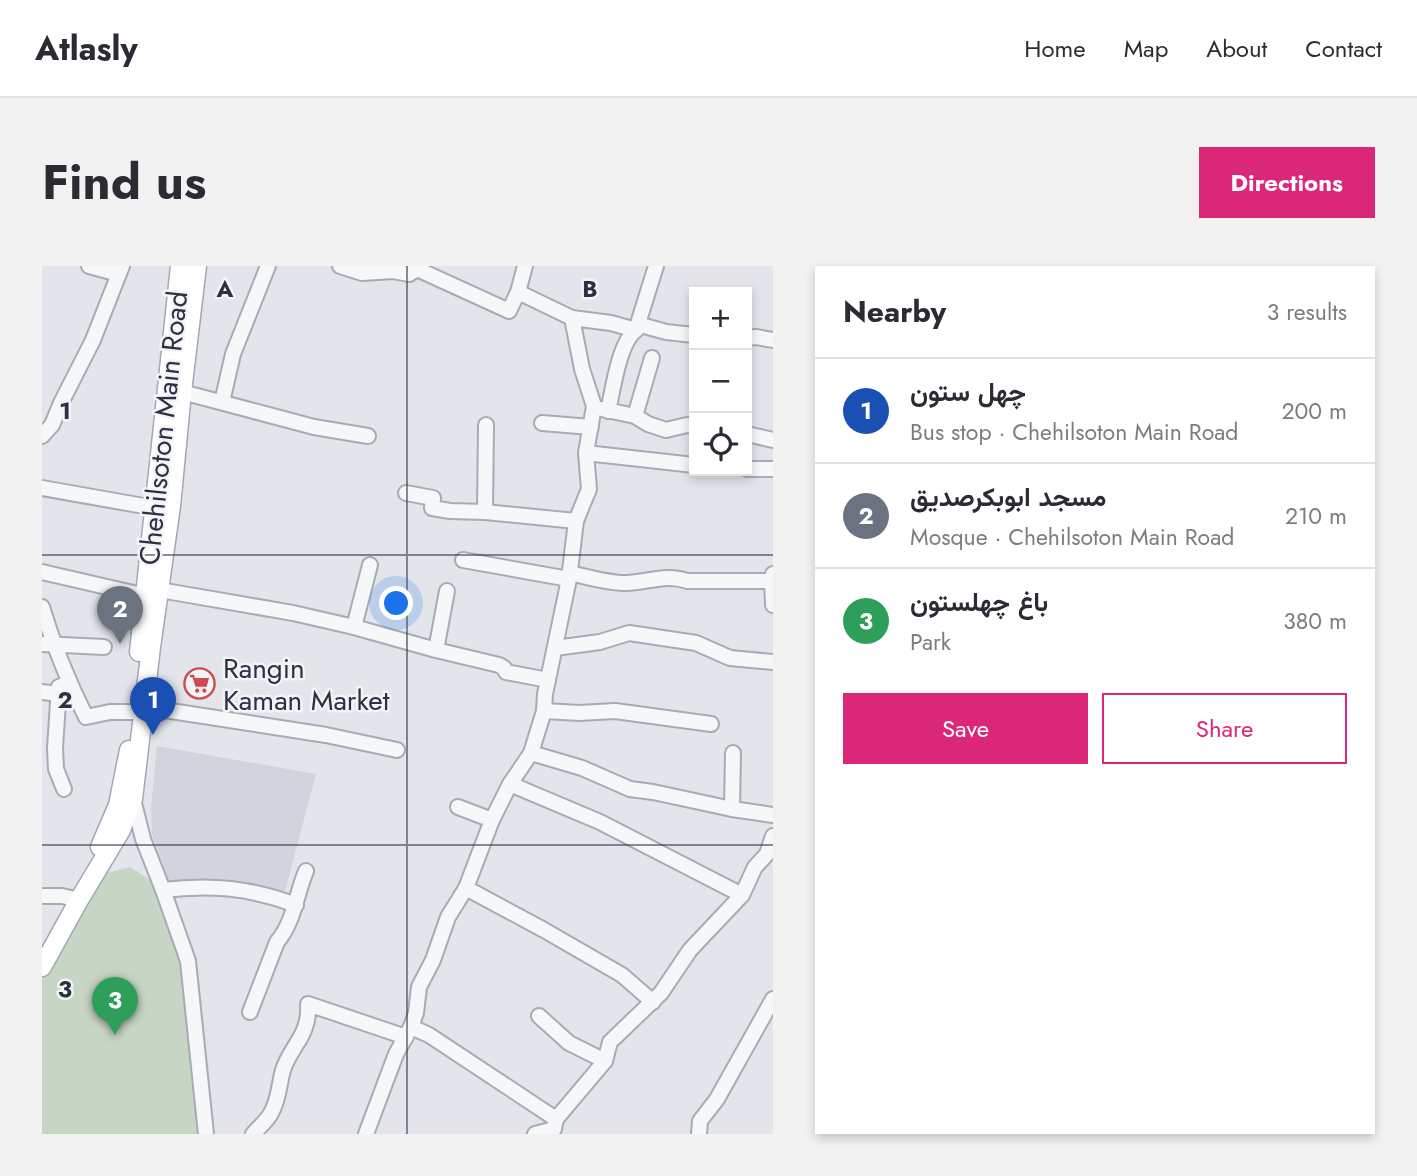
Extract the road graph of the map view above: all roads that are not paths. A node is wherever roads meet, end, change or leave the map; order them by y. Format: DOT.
graph roads {
  1 [pos="89,266"];
  2 [pos="180,266"];
  3 [pos="197,266"];
  4 [pos="268,266"];
  5 [pos="340,266"];
  6 [pos="525,266"];
  7 [pos="656,266"];
  8 [pos="121,268"];
  9 [pos="417,268"];
  10 [pos="518,292"];
  11 [pos="572,318"];
  12 [pos="636,330"];
  13 [pos="689,334"];
  14 [pos="752,337"];
  15 [pos="773,340"];
  16 [pos="652,358"];
  17 [pos="182,392"];
  18 [pos="222,402"];
  19 [pos="601,408"];
  20 [pos="635,416"];
  21 [pos="542,423"];
  22 [pos="486,425"];
  23 [pos="689,425"];
  24 [pos="591,427"];
  25 [pos="752,434"];
  26 [pos="42,436"];
  27 [pos="368,436"];
  28 [pos="773,440"];
  29 [pos="586,453"];
  30 [pos="689,464"];
  31 [pos="752,469"];
  32 [pos="773,470"];
  33 [pos="42,488"];
  34 [pos="407,493"];
  35 [pos="155,508"];
  36 [pos="485,512"];
  37 [pos="576,521"];
  38 [pos="463,560"];
  39 [pos="370,565"];
  40 [pos="42,572"];
  41 [pos="569,576"];
  42 [pos="772,577"];
  43 [pos="447,591"];
  44 [pos="153,593"];
  45 [pos="773,605"];
  46 [pos="42,607"];
  47 [pos="354,627"];
  48 [pos="47,644"];
  49 [pos="104,647"];
  50 [pos="555,648"];
  51 [pos="436,650"];
  52 [pos="773,662"];
  53 [pos="548,680"];
  54 [pos="64,688"];
  55 [pos="42,692"];
  56 [pos="139,709"];
  57 [pos="544,711"];
  58 [pos="711,724"];
  59 [pos="397,750"];
  60 [pos="531,753"];
  61 [pos="733,753"];
  62 [pos="49,770"];
  63 [pos="510,785"];
  64 [pos="64,789"];
  65 [pos="133,799"];
  66 [pos="458,807"];
  67 [pos="733,809"];
  68 [pos="773,815"];
  69 [pos="492,820"];
  70 [pos="121,830"];
  71 [pos="773,836"];
  72 [pos="143,838"];
  73 [pos="306,872"];
  74 [pos="466,888"];
  75 [pos="163,890"];
  76 [pos="742,895"];
  77 [pos="42,896"];
  78 [pos="75,900"];
  79 [pos="296,905"];
  80 [pos="42,947"];
  81 [pos="42,967"];
  82 [pos="773,999"];
  83 [pos="653,1002"];
  84 [pos="250,1012"];
  85 [pos="539,1016"];
  86 [pos="409,1032"];
  87 [pos="605,1061"];
  88 [pos="557,1128"];
  89 [pos="206,1134"];
  90 [pos="253,1134"];
  91 [pos="366,1134"];
  92 [pos="535,1134"];
  93 [pos="699,1134"];
  1 -- 8 [label="street"];
  2 -- 35 [label="main road, Chehilsoton Main Road"];
  3 -- 17 [label="main road, Chehilsoton Main Road"];
  4 -- 18 [label="street"];
  5 -- 9 [label="street"];
  6 -- 10 [label="street"];
  7 -- 12 [label="street"];
  8 -- 26 [label="street"];
  9 -- 10 [label="street"];
  10 -- 11 [label="street"];
  11 -- 12 [label="street"];
  11 -- 19 [label="street"];
  12 -- 13 [label="street"];
  12 -- 19 [label="street"];
  14 -- 15 [label="street"];
  16 -- 20 [label="street"];
  17 -- 18 [label="street"];
  17 -- 44 [label="main road, Chehilsoton Main Road"];
  18 -- 27 [label="street"];
  19 -- 20 [label="street"];
  19 -- 24 [label="street"];
  20 -- 23 [label="street"];
  21 -- 24 [label="street"];
  22 -- 36 [label="street"];
  24 -- 29 [label="street"];
  25 -- 28 [label="street"];
  29 -- 30 [label="street"];
  29 -- 37 [label="street"];
  31 -- 32 [label="street"];
  33 -- 35 [label="street"];
  34 -- 36 [label="street"];
  35 -- 44 [label="main road, Chehilsoton Main Road"];
  36 -- 37 [label="street"];
  37 -- 41 [label="street"];
  38 -- 41 [label="street"];
  39 -- 47 [label="street"];
  40 -- 44 [label="street"];
  41 -- 42 [label="street"];
  41 -- 50 [label="street"];
  42 -- 45 [label="street"];
  43 -- 51 [label="street"];
  44 -- 47 [label="street"];
  44 -- 56 [label="main road, Chehilsoton Main Road"];
  46 -- 48 [label="street"];
  47 -- 51 [label="street"];
  48 -- 49 [label="street"];
  48 -- 54 [label="street"];
  50 -- 52 [label="street"];
  50 -- 53 [label="street"];
  51 -- 53 [label="street"];
  53 -- 57 [label="street"];
  54 -- 55 [label="street"];
  54 -- 56 [label="street"];
  54 -- 62 [label="street"];
  56 -- 59 [label="street"];
  56 -- 65 [label="main road, Chehilsoton Main Road"];
  56 -- 78 [label="main road, Chehilsoton Main Road"];
  57 -- 58 [label="street"];
  57 -- 60 [label="street"];
  60 -- 63 [label="street"];
  60 -- 67 [label="street"];
  61 -- 67 [label="street"];
  62 -- 64 [label="street"];
  63 -- 69 [label="street"];
  63 -- 76 [label="street"];
  65 -- 70 [label="main road, Chehilsoton Main Road"];
  65 -- 72 [label="street"];
  66 -- 69 [label="street"];
  67 -- 68 [label="street"];
  69 -- 74 [label="street"];
  70 -- 72 [label="street"];
  70 -- 78 [label="main road, Chehilsoton Main Road"];
  71 -- 76 [label="street"];
  72 -- 75 [label="street"];
  73 -- 79 [label="street"];
  74 -- 83 [label="street"];
  74 -- 86 [label="street"];
  75 -- 79 [label="street"];
  75 -- 89 [label="street"];
  76 -- 83 [label="street"];
  77 -- 78 [label="street"];
  78 -- 80 [label="main road, Chehilsoton Main Road"];
  78 -- 81 [label="main road, Chehilsoton Main Road"];
  79 -- 84 [label="street"];
  82 -- 93 [label="street"];
  83 -- 87 [label="street"];
  85 -- 87 [label="street"];
  86 -- 88 [label="street"];
  86 -- 90 [label="street"];
  86 -- 91 [label="street"];
  87 -- 88 [label="street"];
  88 -- 92 [label="street"];
}
